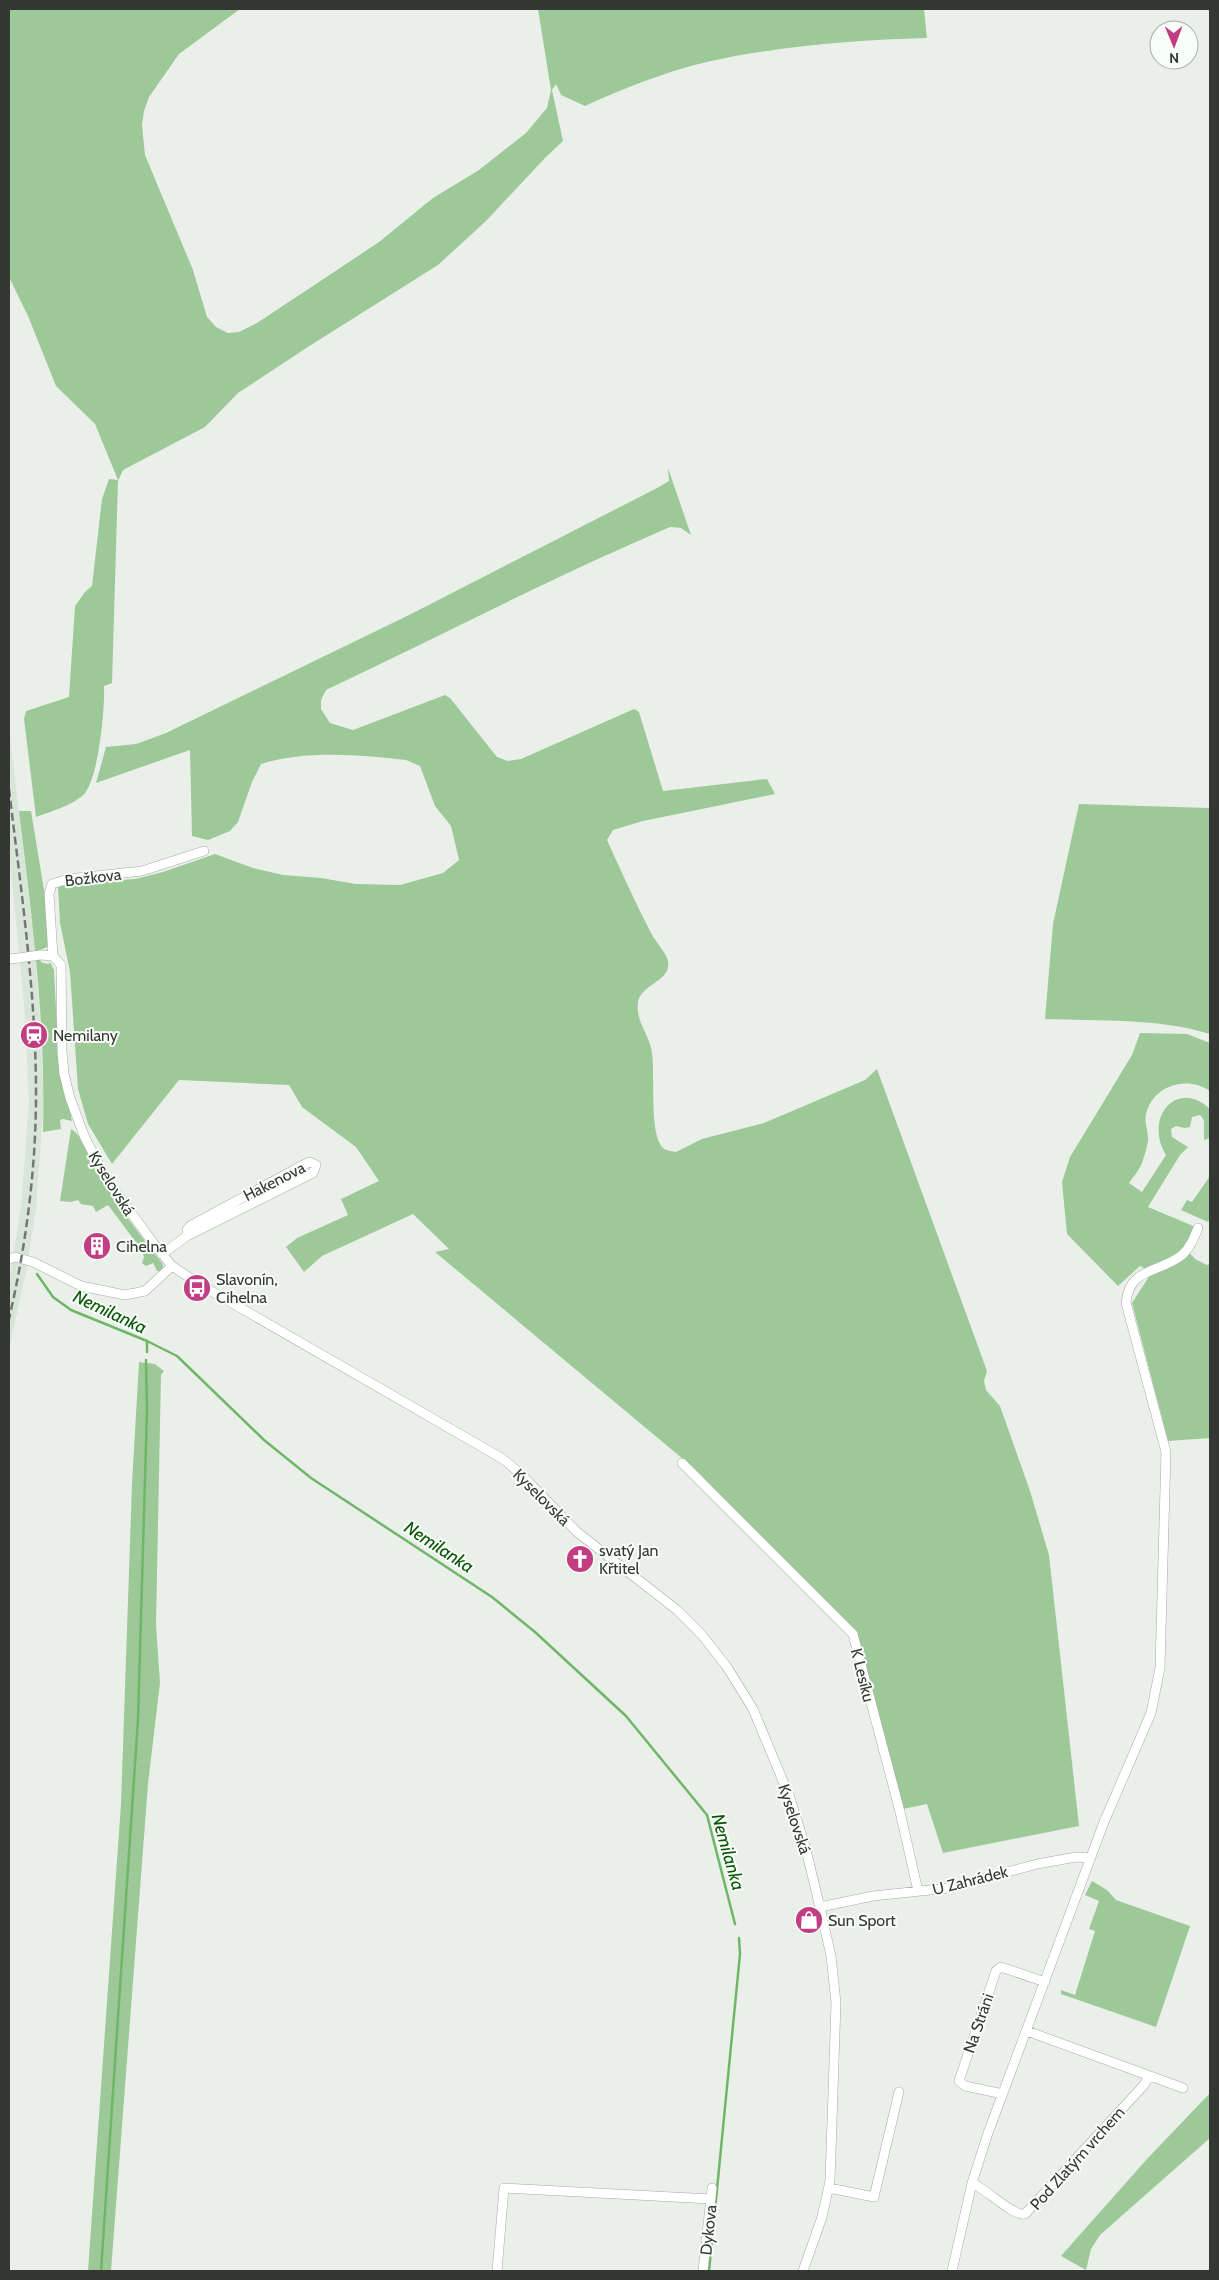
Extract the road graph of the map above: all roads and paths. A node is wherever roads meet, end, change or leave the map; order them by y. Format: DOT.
graph roads {
  1 [pos="204,851"];
  2 [pos="53,956"];
  3 [pos="9,959"];
  4 [pos="1198,1228"];
  5 [pos="188,1236"];
  6 [pos="162,1254"];
  7 [pos="9,1259"];
  8 [pos="172,1266"];
  9 [pos="682,1463"];
  10 [pos="1090,1858"];
  11 [pos="918,1892"];
  12 [pos="820,1906"];
  13 [pos="1045,1982"];
  14 [pos="1027,2031"];
  15 [pos="1149,2076"];
  16 [pos="1183,2088"];
  17 [pos="899,2092"];
  18 [pos="1003,2094"];
  19 [pos="972,2183"];
  20 [pos="712,2188"];
  21 [pos="829,2188"];
  22 [pos="711,2198"];
  23 [pos="497,2271"];
  24 [pos="703,2271"];
  25 [pos="803,2271"];
  26 [pos="952,2271"];
  1 -- 2 [label="street, Božkova"];
  2 -- 3 [label="street, bridge"];
  2 -- 6 [label="street, Kyselovská"];
  4 -- 10 [label="street"];
  5 -- 5 [label="street, Hakenova"];
  5 -- 6 [label="street"];
  6 -- 8 [label="street, Kyselovská"];
  7 -- 8 [label="street"];
  8 -- 12 [label="street, Kyselovská"];
  9 -- 11 [label="street, K Lesíku"];
  10 -- 11 [label="street, U Zahrádek"];
  10 -- 13 [label="street"];
  11 -- 12 [label="street, U Zahrádek"];
  12 -- 21 [label="street, Kyselovská"];
  13 -- 14 [label="street"];
  13 -- 18 [label="street, Na Stráni"];
  14 -- 15 [label="street"];
  14 -- 18 [label="street"];
  15 -- 16 [label="street"];
  15 -- 19 [label="street, Pod Zlatým vrchem"];
  17 -- 21 [label="street"];
  18 -- 19 [label="street"];
  19 -- 26 [label="street"];
  20 -- 22 [label="street, Dykova"];
  21 -- 25 [label="street, Kyselovská"];
  22 -- 23 [label="street"];
  22 -- 24 [label="street, Dykova"];
}
